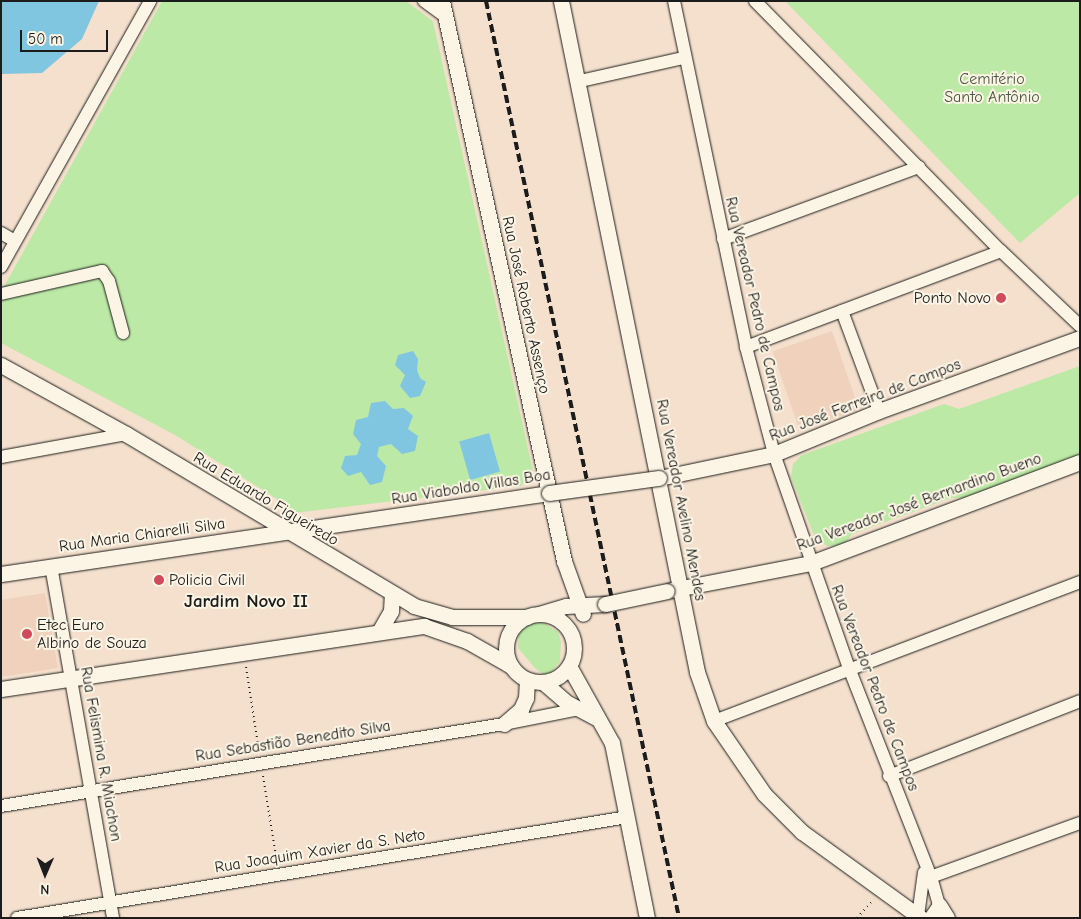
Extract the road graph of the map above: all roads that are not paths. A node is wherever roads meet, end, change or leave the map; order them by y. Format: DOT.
graph roads {
  1 [pos="150,1"];
  2 [pos="424,1"];
  3 [pos="562,1"];
  4 [pos="674,1"];
  5 [pos="755,1"];
  6 [pos="443,8"];
  7 [pos="683,58"];
  8 [pos="580,81"];
  9 [pos="919,167"];
  10 [pos="1,233"];
  11 [pos="723,239"];
  12 [pos="15,241"];
  13 [pos="1001,251"];
  14 [pos="1,267"];
  15 [pos="1,294"];
  16 [pos="842,311"];
  17 [pos="1080,326"];
  18 [pos="123,333"];
  19 [pos="1080,338"];
  20 [pos="746,347"];
  21 [pos="1,364"];
  22 [pos="879,411"];
  23 [pos="126,434"];
  24 [pos="774,454"];
  25 [pos="1,457"];
  26 [pos="1080,462"];
  27 [pos="659,478"];
  28 [pos="549,493"];
  29 [pos="288,533"];
  30 [pos="811,563"];
  31 [pos="51,566"];
  32 [pos="1,574"];
  33 [pos="1080,582"];
  34 [pos="674,589"];
  35 [pos="392,594"];
  36 [pos="581,609"];
  37 [pos="532,616"];
  38 [pos="380,630"];
  39 [pos="569,630"];
  40 [pos="511,666"];
  41 [pos="569,666"];
  42 [pos="849,668"];
  43 [pos="72,677"];
  44 [pos="527,680"];
  45 [pos="543,682"];
  46 [pos="1,689"];
  47 [pos="1080,702"];
  48 [pos="584,708"];
  49 [pos="714,720"];
  50 [pos="504,724"];
  51 [pos="889,776"];
  52 [pos="92,791"];
  53 [pos="1,806"];
  54 [pos="628,817"];
  55 [pos="1080,823"];
  56 [pos="927,878"];
  57 [pos="110,902"];
  58 [pos="943,911"];
  59 [pos="923,917"];
  60 [pos="17,918"];
  61 [pos="113,918"];
  62 [pos="647,918"];
  1 -- 12 [label="street"];
  2 -- 6 [label="street"];
  3 -- 8 [label="main road, Rua Vereador Avelino Mendes"];
  4 -- 7 [label="street, Rua Vereador Pedro de Campos"];
  5 -- 9 [label="street"];
  6 -- 28 [label="main road, Rua José Roberto Assenço"];
  7 -- 8 [label="street"];
  7 -- 11 [label="street, Rua Vereador Pedro de Campos"];
  8 -- 27 [label="main road, Rua Vereador Avelino Mendes"];
  9 -- 11 [label="street"];
  9 -- 13 [label="street"];
  10 -- 12 [label="street"];
  11 -- 20 [label="street, Rua Vereador Pedro de Campos"];
  12 -- 14 [label="street"];
  13 -- 16 [label="street"];
  13 -- 17 [label="street"];
  15 -- 18 [label="street"];
  16 -- 20 [label="street"];
  16 -- 22 [label="street"];
  19 -- 22 [label="main road, Rua José Ferreira de Campos"];
  20 -- 24 [label="street, Rua Vereador Pedro de Campos"];
  21 -- 23 [label="main road, Rua Eduardo Figueiredo"];
  22 -- 24 [label="main road, Rua José Ferreira de Campos"];
  23 -- 25 [label="street"];
  23 -- 29 [label="main road, Rua Eduardo Figueiredo"];
  24 -- 27 [label="main road, Rua José Ferreira de Campos"];
  24 -- 30 [label="street, Rua Vereador Pedro de Campos"];
  26 -- 30 [label="main road, Rua Vereador José Bernardino Bueno"];
  27 -- 28 [label="main road, Rua Viaboldo Villas Boa, bridge"];
  27 -- 34 [label="main road, Rua Vereador Avelino Mendes"];
  28 -- 29 [label="main road, Rua Viaboldo Villas Boa"];
  28 -- 36 [label="main road, Rua José Roberto Assenço"];
  29 -- 31 [label="main road, Rua Maria Chiarelli Silva"];
  29 -- 35 [label="main road, Rua Eduardo Figueiredo"];
  30 -- 34 [label="main road, Rua Vereador José Bernardino Bueno"];
  30 -- 42 [label="street, Rua Vereador Pedro de Campos"];
  31 -- 32 [label="main road, Rua Maria Chiarelli Silva"];
  31 -- 43 [label="street, Rua Felismina R. Miachon"];
  33 -- 42 [label="street"];
  34 -- 36 [label="main road, Rua Vereador José Bernardino Bueno, bridge"];
  34 -- 49 [label="main road, Rua Vereador Avelino Mendes"];
  35 -- 37 [label="main road, Rua Eduardo Figueiredo"];
  35 -- 38 [label="main road"];
  36 -- 37 [label="main road, Rua Vereador José Bernardino Bueno"];
  36 -- 39 [label="main road"];
  37 -- 39 [label="main road"];
  37 -- 40 [label="main road"];
  38 -- 40 [label="main road"];
  38 -- 43 [label="main road"];
  39 -- 41 [label="main road"];
  40 -- 44 [label="main road"];
  41 -- 45 [label="main road"];
  41 -- 48 [label="main road"];
  42 -- 49 [label="street"];
  42 -- 51 [label="street, Rua Vereador Pedro de Campos"];
  43 -- 46 [label="main road"];
  43 -- 52 [label="street, Rua Felismina R. Miachon"];
  44 -- 45 [label="main road"];
  44 -- 50 [label="main road"];
  45 -- 48 [label="main road"];
  47 -- 51 [label="street"];
  48 -- 50 [label="street, Rua Sebastião Benedito Silva"];
  48 -- 54 [label="main road"];
  49 -- 59 [label="main road, Rua Vereador Avelino Mendes"];
  50 -- 52 [label="street, Rua Sebastião Benedito Silva"];
  51 -- 56 [label="street, Rua Vereador Pedro de Campos"];
  52 -- 53 [label="street, Rua Sebastião Benedito Silva"];
  52 -- 57 [label="street, Rua Felismina R. Miachon"];
  54 -- 57 [label="street, Rua Joaquim Xavier da S. Neto"];
  54 -- 62 [label="main road"];
  55 -- 56 [label="street"];
  56 -- 58 [label="street, Rua Vereador Pedro de Campos"];
  56 -- 59 [label="street, Rua Vereador Pedro de Campos"];
  57 -- 60 [label="street, Rua Joaquim Xavier da S. Neto"];
  57 -- 61 [label="street, Rua Felismina R. Miachon"];
  58 -- 59 [label="street, Rua Vereador Pedro de Campos"];
}
